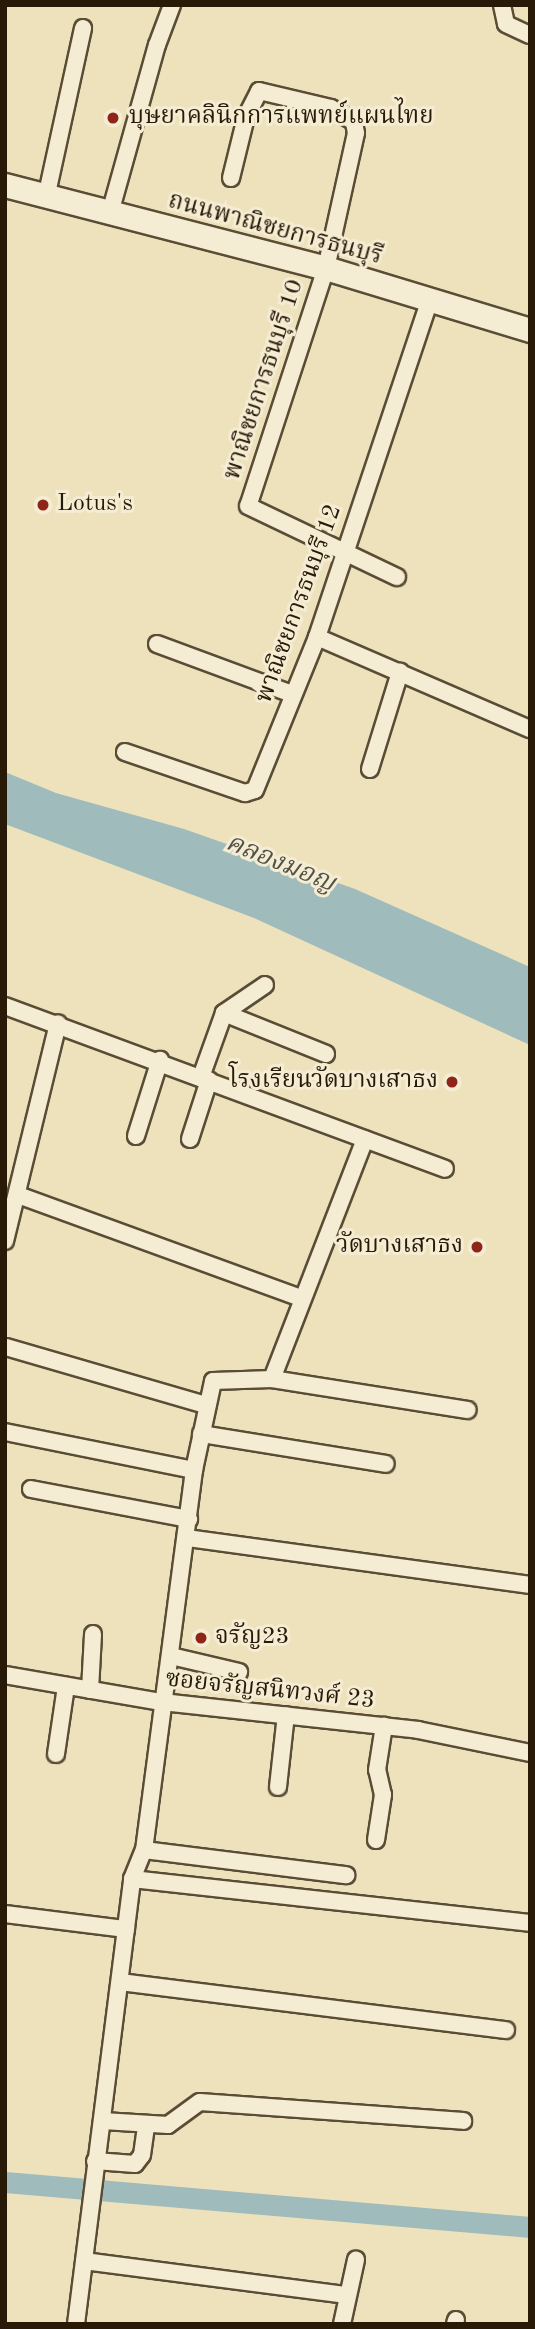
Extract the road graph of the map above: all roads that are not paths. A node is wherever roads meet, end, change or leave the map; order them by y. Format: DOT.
graph roads {
  1 [pos="172,5"];
  2 [pos="502,5"];
  3 [pos="83,28"];
  4 [pos="530,34"];
  5 [pos="231,178"];
  6 [pos="5,184"];
  7 [pos="46,198"];
  8 [pos="110,213"];
  9 [pos="326,268"];
  10 [pos="429,302"];
  11 [pos="530,330"];
  12 [pos="345,554"];
  13 [pos="397,577"];
  14 [pos="317,638"];
  15 [pos="157,644"];
  16 [pos="400,672"];
  17 [pos="292,694"];
  18 [pos="530,729"];
  19 [pos="124,752"];
  20 [pos="370,769"];
  21 [pos="265,985"];
  22 [pos="5,1006"];
  23 [pos="224,1013"];
  24 [pos="58,1023"];
  25 [pos="326,1054"];
  26 [pos="160,1060"];
  27 [pos="205,1078"];
  28 [pos="136,1136"];
  29 [pos="190,1139"];
  30 [pos="365,1139"];
  31 [pos="445,1169"];
  32 [pos="13,1176"];
  33 [pos="18,1195"];
  34 [pos="5,1241"];
  35 [pos="302,1298"];
  36 [pos="6,1347"];
  37 [pos="272,1379"];
  38 [pos="205,1405"];
  39 [pos="468,1410"];
  40 [pos="5,1432"];
  41 [pos="201,1434"];
  42 [pos="386,1464"];
  43 [pos="194,1470"];
  44 [pos="31,1489"];
  45 [pos="189,1519"];
  46 [pos="187,1538"];
  47 [pos="530,1585"];
  48 [pos="93,1634"];
  49 [pos="171,1656"];
  50 [pos="239,1672"];
  51 [pos="5,1675"];
  52 [pos="66,1686"];
  53 [pos="90,1690"];
  54 [pos="162,1702"];
  55 [pos="286,1716"];
  56 [pos="384,1726"];
  57 [pos="530,1753"];
  58 [pos="57,1754"];
  59 [pos="278,1787"];
  60 [pos="376,1840"];
  61 [pos="144,1850"];
  62 [pos="346,1875"];
  63 [pos="132,1879"];
  64 [pos="5,1914"];
  65 [pos="530,1923"];
  66 [pos="126,1929"];
  67 [pos="120,1982"];
  68 [pos="506,2030"];
  69 [pos="103,2121"];
  70 [pos="463,2121"];
  71 [pos="146,2125"];
  72 [pos="94,2169"];
  73 [pos="356,2260"];
  74 [pos="84,2261"];
  75 [pos="347,2295"];
  76 [pos="76,2324"];
  77 [pos="342,2324"];
  1 -- 8 [label="street"];
  2 -- 4 [label="street"];
  3 -- 7 [label="street"];
  5 -- 9 [label="street, พาณิชยการธนบุรี 10"];
  6 -- 7 [label="main road, ถนนพาณิชยการธนบุรี"];
  7 -- 8 [label="main road, ถนนพาณิชยการธนบุรี"];
  8 -- 9 [label="main road, ถนนพาณิชยการธนบุรี"];
  9 -- 10 [label="main road, ถนนพาณิชยการธนบุรี"];
  9 -- 12 [label="street, พาณิชยการธนบุรี 10"];
  10 -- 11 [label="main road, ถนนพาณิชยการธนบุรี"];
  10 -- 12 [label="street, พาณิชยการธนบุรี 12"];
  12 -- 13 [label="street"];
  12 -- 14 [label="street, พาณิชยการธนบุรี 12"];
  14 -- 16 [label="street"];
  14 -- 17 [label="street, พาณิชยการธนบุรี 12"];
  15 -- 17 [label="street"];
  16 -- 18 [label="street"];
  16 -- 20 [label="street"];
  17 -- 19 [label="street, พาณิชยการธนบุรี 12"];
  21 -- 23 [label="street"];
  22 -- 24 [label="street"];
  23 -- 25 [label="street"];
  23 -- 27 [label="street"];
  24 -- 26 [label="street"];
  24 -- 32 [label="street"];
  26 -- 27 [label="street"];
  26 -- 28 [label="street"];
  27 -- 29 [label="street"];
  27 -- 30 [label="street"];
  30 -- 31 [label="street"];
  30 -- 35 [label="street"];
  32 -- 33 [label="street"];
  33 -- 34 [label="street"];
  33 -- 35 [label="street"];
  35 -- 37 [label="street"];
  36 -- 38 [label="street"];
  37 -- 38 [label="street"];
  37 -- 39 [label="street"];
  38 -- 41 [label="street"];
  40 -- 43 [label="street"];
  41 -- 42 [label="street"];
  41 -- 43 [label="street"];
  43 -- 45 [label="street"];
  44 -- 45 [label="street"];
  45 -- 46 [label="street"];
  46 -- 47 [label="street"];
  46 -- 49 [label="street"];
  48 -- 53 [label="street"];
  49 -- 50 [label="street"];
  49 -- 54 [label="street"];
  51 -- 52 [label="street, ซอยจรัญสนิทวงศ์ 23"];
  52 -- 53 [label="street, ซอยจรัญสนิทวงศ์ 23"];
  52 -- 58 [label="street"];
  53 -- 54 [label="street, ซอยจรัญสนิทวงศ์ 23"];
  54 -- 55 [label="street, ซอยจรัญสนิทวงศ์ 23"];
  54 -- 61 [label="street"];
  55 -- 56 [label="street, ซอยจรัญสนิทวงศ์ 23"];
  55 -- 59 [label="street"];
  56 -- 57 [label="street, ซอยจรัญสนิทวงศ์ 23"];
  56 -- 60 [label="street"];
  61 -- 62 [label="street"];
  61 -- 63 [label="street"];
  63 -- 65 [label="street"];
  63 -- 66 [label="street"];
  64 -- 66 [label="street"];
  66 -- 67 [label="street"];
  67 -- 68 [label="street"];
  67 -- 69 [label="street"];
  69 -- 71 [label="street"];
  69 -- 72 [label="street"];
  70 -- 71 [label="street"];
  71 -- 72 [label="street"];
  72 -- 74 [label="street"];
  73 -- 75 [label="street"];
  74 -- 75 [label="street"];
  74 -- 76 [label="street"];
  75 -- 77 [label="street"];
}
